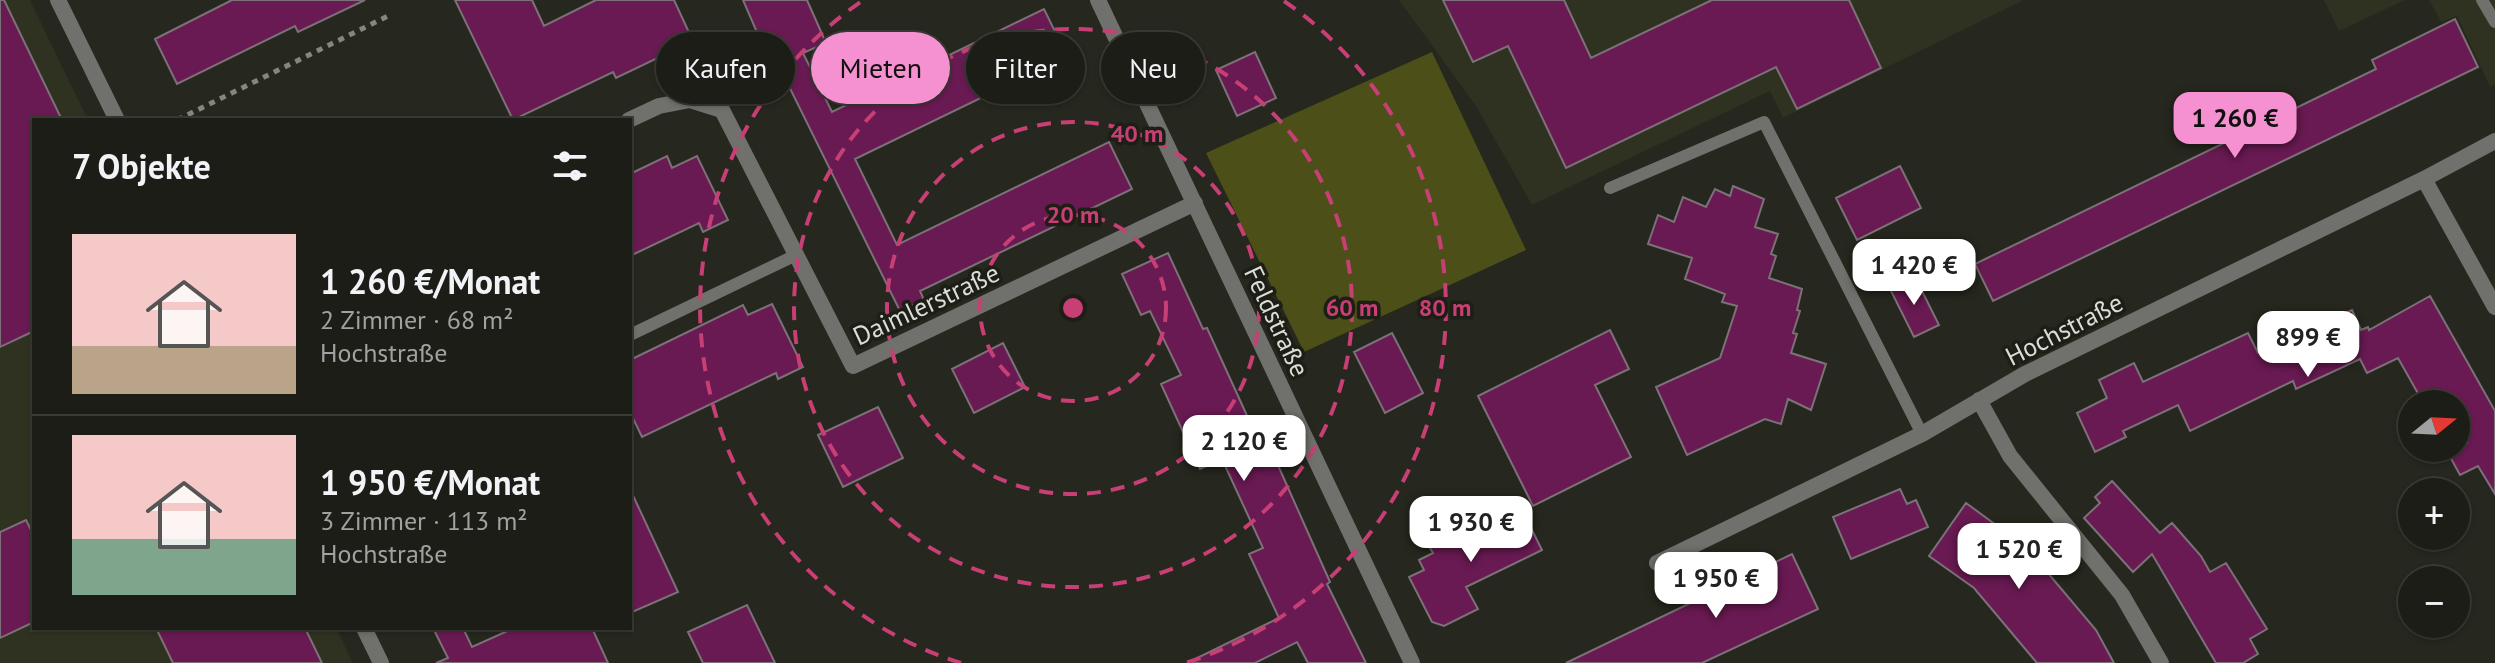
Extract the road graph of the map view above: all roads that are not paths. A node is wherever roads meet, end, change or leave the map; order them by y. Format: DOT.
graph roads {
  1 [pos="58,0"];
  2 [pos="1098,0"];
  3 [pos="2482,0"];
  4 [pos="2495,22"];
  5 [pos="116,118"];
  6 [pos="632,119"];
  7 [pos="2495,141"];
  8 [pos="2424,179"];
  9 [pos="1610,188"];
  10 [pos="1195,203"];
  11 [pos="796,255"];
  12 [pos="2495,307"];
  13 [pos="632,334"];
  14 [pos="1979,400"];
  15 [pos="1922,434"];
  16 [pos="1657,563"];
  17 [pos="365,630"];
  18 [pos="381,663"];
  19 [pos="1412,663"];
  20 [pos="2161,663"];
  1 -- 5 [label="street"];
  2 -- 10 [label="street, Feldstraße"];
  3 -- 4 [label="lane"];
  6 -- 11 [label="street, Daimlerstraße"];
  7 -- 8 [label="street, Hochstraße"];
  8 -- 12 [label="street"];
  8 -- 14 [label="street, Hochstraße"];
  9 -- 15 [label="lane"];
  10 -- 11 [label="street, Daimlerstraße"];
  10 -- 19 [label="street, Feldstraße"];
  11 -- 13 [label="lane"];
  14 -- 15 [label="street, Hochstraße"];
  14 -- 20 [label="street"];
  15 -- 16 [label="street, Hochstraße"];
  17 -- 18 [label="street"];
}
